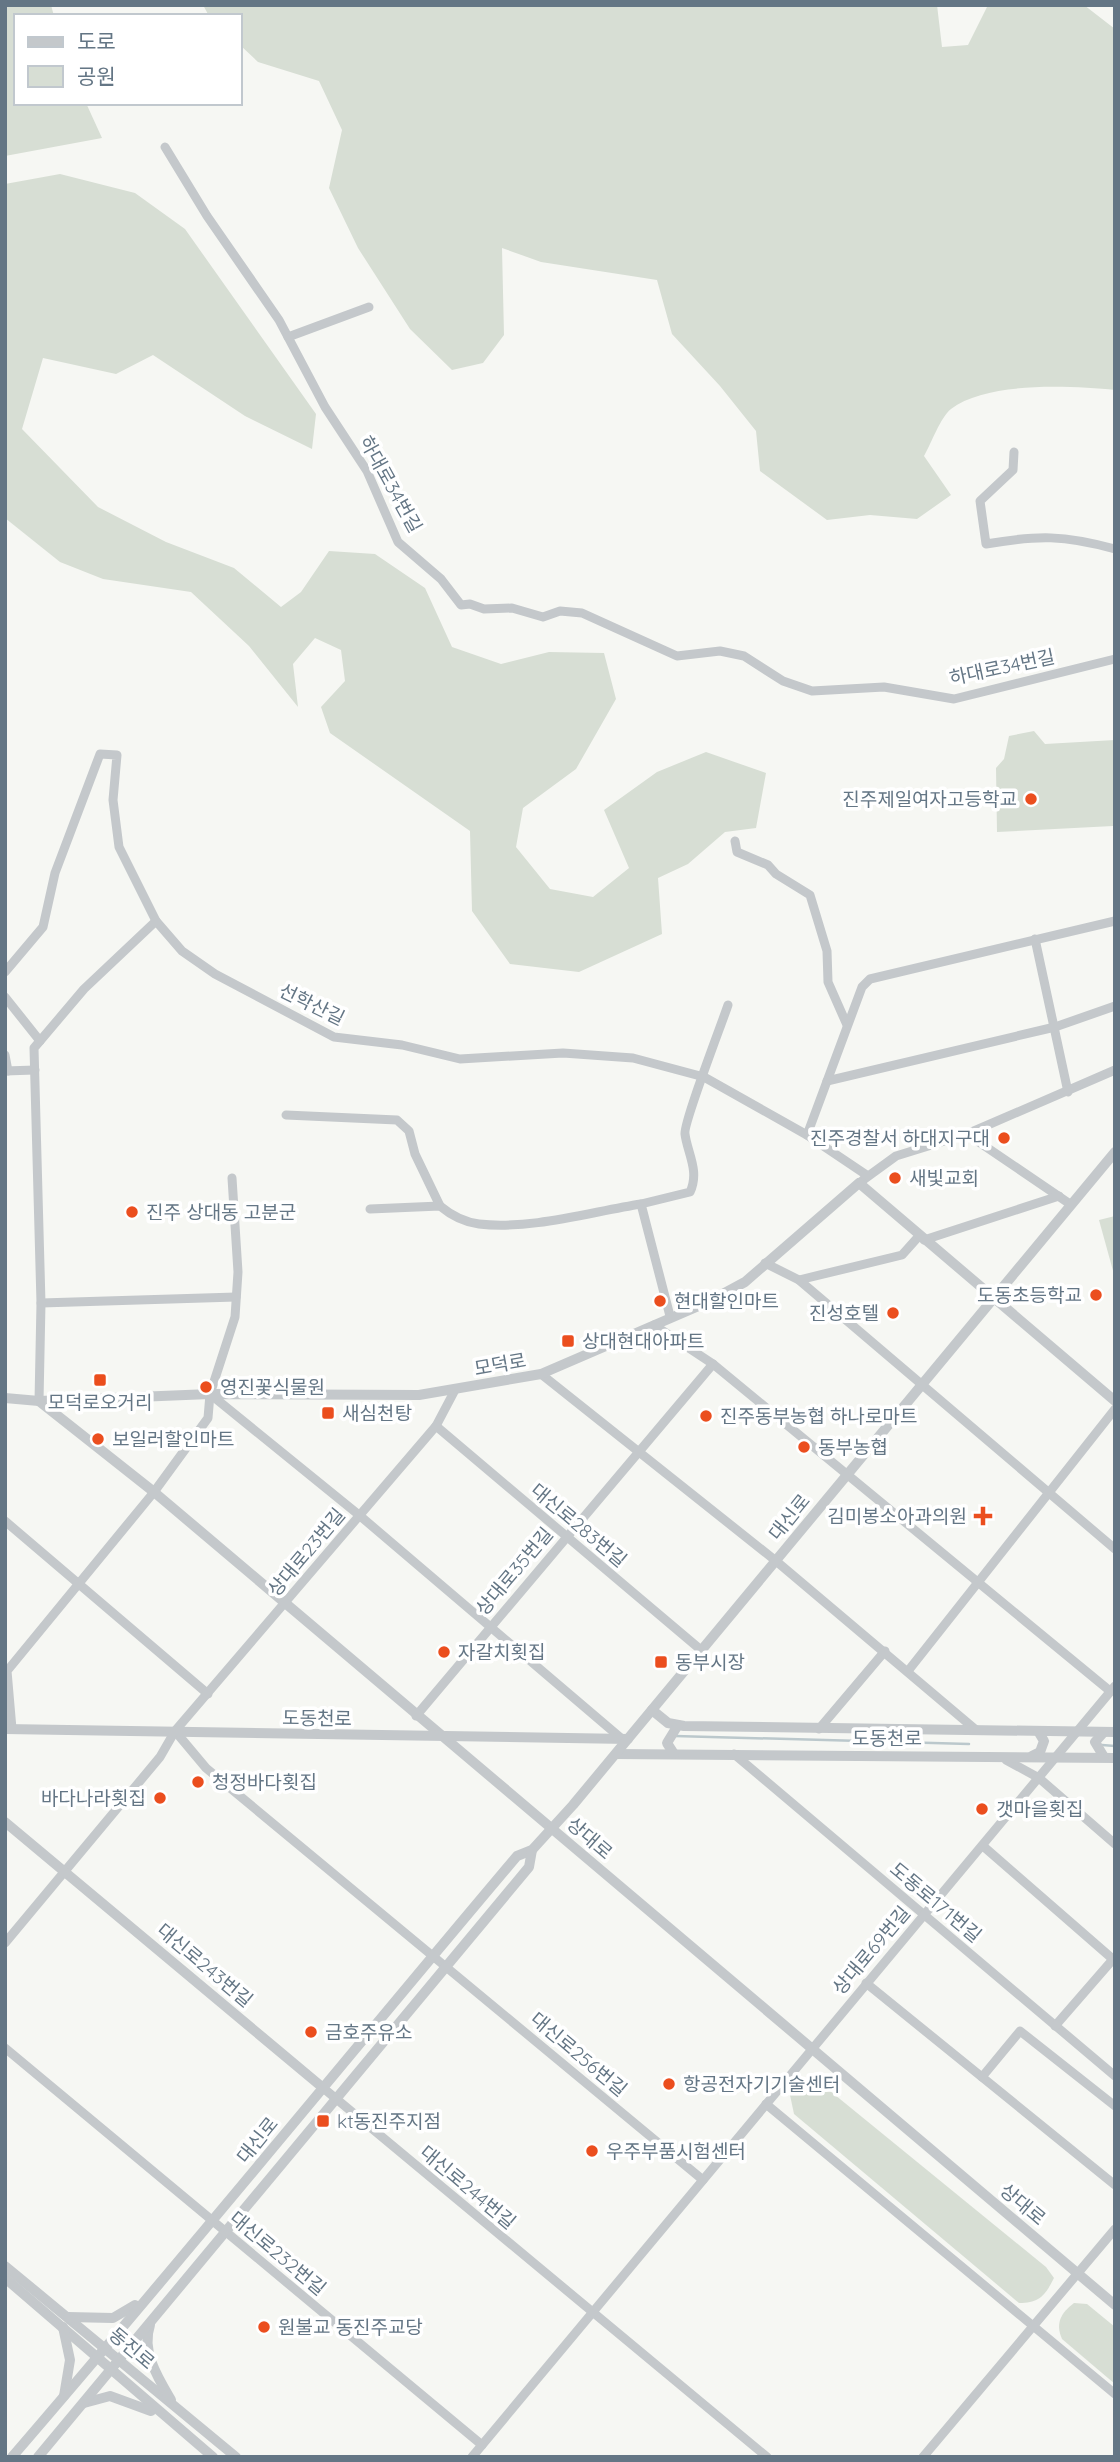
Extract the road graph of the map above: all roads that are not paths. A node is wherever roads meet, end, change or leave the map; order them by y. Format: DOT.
graph roads {
  1 [pos="165,147"];
  2 [pos="369,307"];
  3 [pos="288,337"];
  4 [pos="1014,452"];
  5 [pos="1115,550"];
  6 [pos="1115,659"];
  7 [pos="735,841"];
  8 [pos="156,921"];
  9 [pos="1115,921"];
  10 [pos="1035,939"];
  11 [pos="5,972"];
  12 [pos="5,997"];
  13 [pos="728,1005"];
  14 [pos="1115,1006"];
  15 [pos="847,1025"];
  16 [pos="1055,1027"];
  17 [pos="40,1041"];
  18 [pos="5,1055"];
  19 [pos="35,1070"];
  20 [pos="1115,1070"];
  21 [pos="7,1071"];
  22 [pos="704,1077"];
  23 [pos="827,1081"];
  24 [pos="1068,1092"];
  25 [pos="286,1115"];
  26 [pos="967,1134"];
  27 [pos="807,1135"];
  28 [pos="1115,1152"];
  29 [pos="232,1178"];
  30 [pos="863,1180"];
  31 [pos="1059,1196"];
  32 [pos="641,1204"];
  33 [pos="1070,1204"];
  34 [pos="440,1206"];
  35 [pos="370,1209"];
  36 [pos="921,1238"];
  37 [pos="765,1263"];
  38 [pos="799,1280"];
  39 [pos="236,1297"];
  40 [pos="993,1297"];
  41 [pos="41,1303"];
  42 [pos="670,1316"];
  43 [pos="654,1325"];
  44 [pos="713,1364"];
  45 [pos="541,1374"];
  46 [pos="921,1387"];
  47 [pos="455,1390"];
  48 [pos="211,1394"];
  49 [pos="5,1398"];
  50 [pos="39,1401"];
  51 [pos="1115,1401"];
  52 [pos="1115,1409"];
  53 [pos="436,1426"];
  54 [pos="640,1450"];
  55 [pos="847,1475"];
  56 [pos="154,1492"];
  57 [pos="1048,1494"];
  58 [pos="359,1515"];
  59 [pos="5,1521"];
  60 [pos="566,1537"];
  61 [pos="1115,1549"];
  62 [pos="776,1561"];
  63 [pos="977,1583"];
  64 [pos="80,1584"];
  65 [pos="285,1604"];
  66 [pos="491,1627"];
  67 [pos="701,1650"];
  68 [pos="885,1651"];
  69 [pos="6,1671"];
  70 [pos="908,1671"];
  71 [pos="1113,1688"];
  72 [pos="208,1693"];
  73 [pos="652,1710"];
  74 [pos="416,1716"];
  75 [pos="678,1725"];
  76 [pos="9,1729"];
  77 [pos="819,1729"];
  78 [pos="976,1730"];
  79 [pos="175,1731"];
  80 [pos="1038,1731"];
  81 [pos="1079,1731"];
  82 [pos="1109,1732"];
  83 [pos="445,1738"];
  84 [pos="625,1739"];
  85 [pos="616,1754"];
  86 [pos="674,1754"];
  87 [pos="734,1754"];
  88 [pos="1032,1756"];
  89 [pos="1058,1757"];
  90 [pos="1109,1758"];
  91 [pos="1006,1760"];
  92 [pos="1039,1778"];
  93 [pos="5,1822"];
  94 [pos="552,1828"];
  95 [pos="1115,1844"];
  96 [pos="983,1846"];
  97 [pos="532,1850"];
  98 [pos="65,1870"];
  99 [pos="925,1915"];
  100 [pos="5,1943"];
  101 [pos="433,1956"];
  102 [pos="1114,1959"];
  103 [pos="446,1967"];
  104 [pos="866,1983"];
  105 [pos="1055,2026"];
  106 [pos="5,2048"];
  107 [pos="812,2049"];
  108 [pos="1115,2076"];
  109 [pos="982,2077"];
  110 [pos="322,2087"];
  111 [pos="337,2099"];
  112 [pos="766,2104"];
  113 [pos="1115,2106"];
  114 [pos="703,2180"];
  115 [pos="1115,2185"];
  116 [pos="214,2222"];
  117 [pos="1115,2229"];
  118 [pos="225,2232"];
  119 [pos="5,2266"];
  120 [pos="1077,2273"];
  121 [pos="5,2278"];
  122 [pos="149,2296"];
  123 [pos="1115,2305"];
  124 [pos="592,2314"];
  125 [pos="153,2318"];
  126 [pos="66,2322"];
  127 [pos="1033,2326"];
  128 [pos="102,2353"];
  129 [pos="118,2359"];
  130 [pos="111,2369"];
  131 [pos="1115,2394"];
  132 [pos="64,2397"];
  133 [pos="81,2404"];
  134 [pos="174,2406"];
  135 [pos="165,2417"];
  136 [pos="482,2445"];
  137 [pos="12,2457"];
  138 [pos="38,2457"];
  139 [pos="213,2457"];
  140 [pos="236,2457"];
  141 [pos="472,2457"];
  142 [pos="767,2457"];
  143 [pos="923,2457"];
  1 -- 3 [label="street, 하대로34번길"];
  2 -- 3 [label="street"];
  3 -- 6 [label="street, 하대로34번길"];
  4 -- 5 [label="street"];
  7 -- 15 [label="street"];
  8 -- 11 [label="street, 선학산길"];
  8 -- 17 [label="street"];
  8 -- 22 [label="street, 선학산길"];
  9 -- 10 [label="street"];
  10 -- 15 [label="street"];
  10 -- 16 [label="street"];
  12 -- 17 [label="street"];
  13 -- 22 [label="street"];
  14 -- 16 [label="street"];
  15 -- 23 [label="street"];
  16 -- 23 [label="street"];
  16 -- 24 [label="street"];
  17 -- 19 [label="street"];
  18 -- 21 [label="street"];
  19 -- 21 [label="street"];
  19 -- 41 [label="street"];
  20 -- 24 [label="street"];
  22 -- 27 [label="street, 선학산길"];
  22 -- 32 [label="street"];
  23 -- 27 [label="street"];
  24 -- 26 [label="street"];
  25 -- 34 [label="street"];
  26 -- 30 [label="street"];
  26 -- 31 [label="street"];
  27 -- 30 [label="street, 선학산길"];
  28 -- 33 [label="street, 대신로"];
  29 -- 39 [label="street"];
  30 -- 36 [label="street"];
  30 -- 37 [label="street, 모덕로"];
  31 -- 33 [label="street"];
  31 -- 36 [label="street"];
  32 -- 34 [label="street"];
  32 -- 42 [label="street"];
  33 -- 40 [label="street, 대신로"];
  34 -- 35 [label="street"];
  36 -- 38 [label="street"];
  36 -- 40 [label="street"];
  37 -- 38 [label="street"];
  37 -- 42 [label="street, 모덕로"];
  38 -- 46 [label="street"];
  39 -- 41 [label="street"];
  39 -- 48 [label="street"];
  40 -- 46 [label="street, 대신로"];
  40 -- 51 [label="street"];
  41 -- 50 [label="street"];
  42 -- 43 [label="street, 모덕로"];
  43 -- 44 [label="street"];
  43 -- 45 [label="street, 모덕로"];
  44 -- 54 [label="street, 상대로35번길"];
  44 -- 55 [label="street"];
  45 -- 47 [label="street, 모덕로"];
  45 -- 54 [label="street"];
  46 -- 55 [label="street, 대신로"];
  46 -- 57 [label="street"];
  47 -- 48 [label="street, 모덕로"];
  47 -- 53 [label="street, 상대로23번길"];
  48 -- 50 [label="street, 모덕로"];
  48 -- 56 [label="street"];
  48 -- 58 [label="street"];
  49 -- 50 [label="street, 모덕로"];
  50 -- 56 [label="street, 상대로"];
  52 -- 57 [label="street"];
  53 -- 58 [label="street, 상대로23번길"];
  53 -- 60 [label="street, 대신로283번길"];
  54 -- 60 [label="street, 상대로35번길"];
  54 -- 62 [label="street"];
  55 -- 62 [label="street, 대신로"];
  55 -- 63 [label="street"];
  56 -- 64 [label="street"];
  56 -- 65 [label="street, 상대로"];
  57 -- 61 [label="street"];
  57 -- 63 [label="street"];
  58 -- 65 [label="street, 상대로23번길"];
  58 -- 66 [label="street"];
  59 -- 64 [label="street"];
  60 -- 66 [label="street, 상대로35번길"];
  60 -- 67 [label="street, 대신로283번길"];
  62 -- 67 [label="street, 대신로"];
  62 -- 68 [label="street"];
  63 -- 70 [label="street"];
  63 -- 71 [label="street"];
  64 -- 69 [label="street"];
  64 -- 72 [label="street"];
  65 -- 72 [label="street, 상대로23번길"];
  65 -- 74 [label="street, 상대로"];
  66 -- 74 [label="street, 상대로35번길"];
  66 -- 84 [label="street"];
  67 -- 73 [label="street, 대신로"];
  68 -- 70 [label="street"];
  68 -- 77 [label="street"];
  69 -- 76 [label="street"];
  70 -- 78 [label="street"];
  71 -- 81 [label="street, 상대로69번길"];
  72 -- 79 [label="street, 상대로23번길"];
  73 -- 75 [label="street, 도동천로"];
  73 -- 84 [label="street, 대신로"];
  74 -- 83 [label="street, 상대로"];
  75 -- 77 [label="street, 도동천로"];
  75 -- 86 [label="street"];
  76 -- 79 [label="street, 도동천로"];
  77 -- 78 [label="street, 도동천로"];
  78 -- 80 [label="street, 도동천로"];
  79 -- 83 [label="street, 도동천로"];
  79 -- 98 [label="street, 상대로23번길"];
  79 -- 101 [label="street, 대신로256번길"];
  80 -- 81 [label="street, 도동천로"];
  80 -- 88 [label="street"];
  81 -- 82 [label="street, 도동천로"];
  81 -- 89 [label="street, 상대로69번길"];
  82 -- 90 [label="street"];
  83 -- 84 [label="street, 도동천로"];
  83 -- 94 [label="street, 상대로"];
  84 -- 85 [label="street, 대신로"];
  85 -- 86 [label="street, 도동천로"];
  85 -- 94 [label="street, 대신로"];
  86 -- 87 [label="street, 도동천로"];
  87 -- 88 [label="street, 도동천로"];
  87 -- 99 [label="street, 도동로171번길"];
  88 -- 89 [label="street, 도동천로"];
  89 -- 90 [label="street, 도동천로"];
  89 -- 92 [label="street, 상대로69번길"];
  91 -- 92 [label="street"];
  92 -- 95 [label="street"];
  92 -- 96 [label="street, 상대로69번길"];
  93 -- 98 [label="street"];
  94 -- 97 [label="street, 대신로"];
  94 -- 107 [label="street, 상대로"];
  96 -- 99 [label="street, 상대로69번길"];
  96 -- 102 [label="street"];
  97 -- 101 [label="street, 대신로"];
  97 -- 103 [label="street, 대신로"];
  98 -- 100 [label="street, 상대로23번길"];
  98 -- 110 [label="street, 대신로243번길"];
  99 -- 104 [label="street, 상대로69번길"];
  99 -- 105 [label="street, 도동로171번길"];
  101 -- 103 [label="street, 대신로256번길"];
  101 -- 110 [label="street, 대신로"];
  102 -- 105 [label="street"];
  103 -- 111 [label="street, 대신로"];
  103 -- 114 [label="street, 대신로256번길"];
  104 -- 107 [label="street, 상대로69번길"];
  104 -- 109 [label="street"];
  105 -- 108 [label="street, 도동로171번길"];
  106 -- 116 [label="street, 대신로232번길"];
  107 -- 112 [label="street, 상대로69번길"];
  107 -- 120 [label="street, 상대로"];
  109 -- 113 [label="street"];
  109 -- 115 [label="street"];
  110 -- 111 [label="street, 대신로244번길"];
  110 -- 116 [label="street, 대신로"];
  111 -- 118 [label="street, 대신로"];
  111 -- 124 [label="street, 대신로244번길"];
  112 -- 114 [label="street, 상대로69번길"];
  112 -- 127 [label="street"];
  114 -- 124 [label="street, 상대로69번길"];
  116 -- 118 [label="street, 대신로232번길"];
  116 -- 122 [label="street, 대신로"];
  117 -- 120 [label="street"];
  118 -- 125 [label="street, 대신로"];
  118 -- 136 [label="street, 대신로232번길"];
  119 -- 126 [label="street, 동진로"];
  120 -- 123 [label="street, 상대로"];
  120 -- 127 [label="street"];
  121 -- 126 [label="street, 동진로"];
  122 -- 126 [label="street"];
  122 -- 128 [label="street, 대신로"];
  124 -- 136 [label="street, 상대로69번길"];
  124 -- 142 [label="street, 대신로244번길"];
  125 -- 129 [label="street, 대신로"];
  125 -- 134 [label="street"];
  126 -- 128 [label="street, 동진로"];
  126 -- 132 [label="street"];
  127 -- 131 [label="street"];
  127 -- 143 [label="street"];
  128 -- 129 [label="street, 동진로"];
  128 -- 130 [label="street, 동진로"];
  128 -- 132 [label="street, 대신로"];
  129 -- 130 [label="street, 대신로"];
  129 -- 134 [label="street, 동진로"];
  130 -- 133 [label="street, 대신로"];
  130 -- 135 [label="street, 동진로"];
  132 -- 137 [label="street, 대신로"];
  133 -- 135 [label="street"];
  133 -- 138 [label="street, 대신로"];
  134 -- 140 [label="street, 동진로"];
  135 -- 139 [label="street, 동진로"];
  136 -- 141 [label="street, 상대로69번길"];
}
